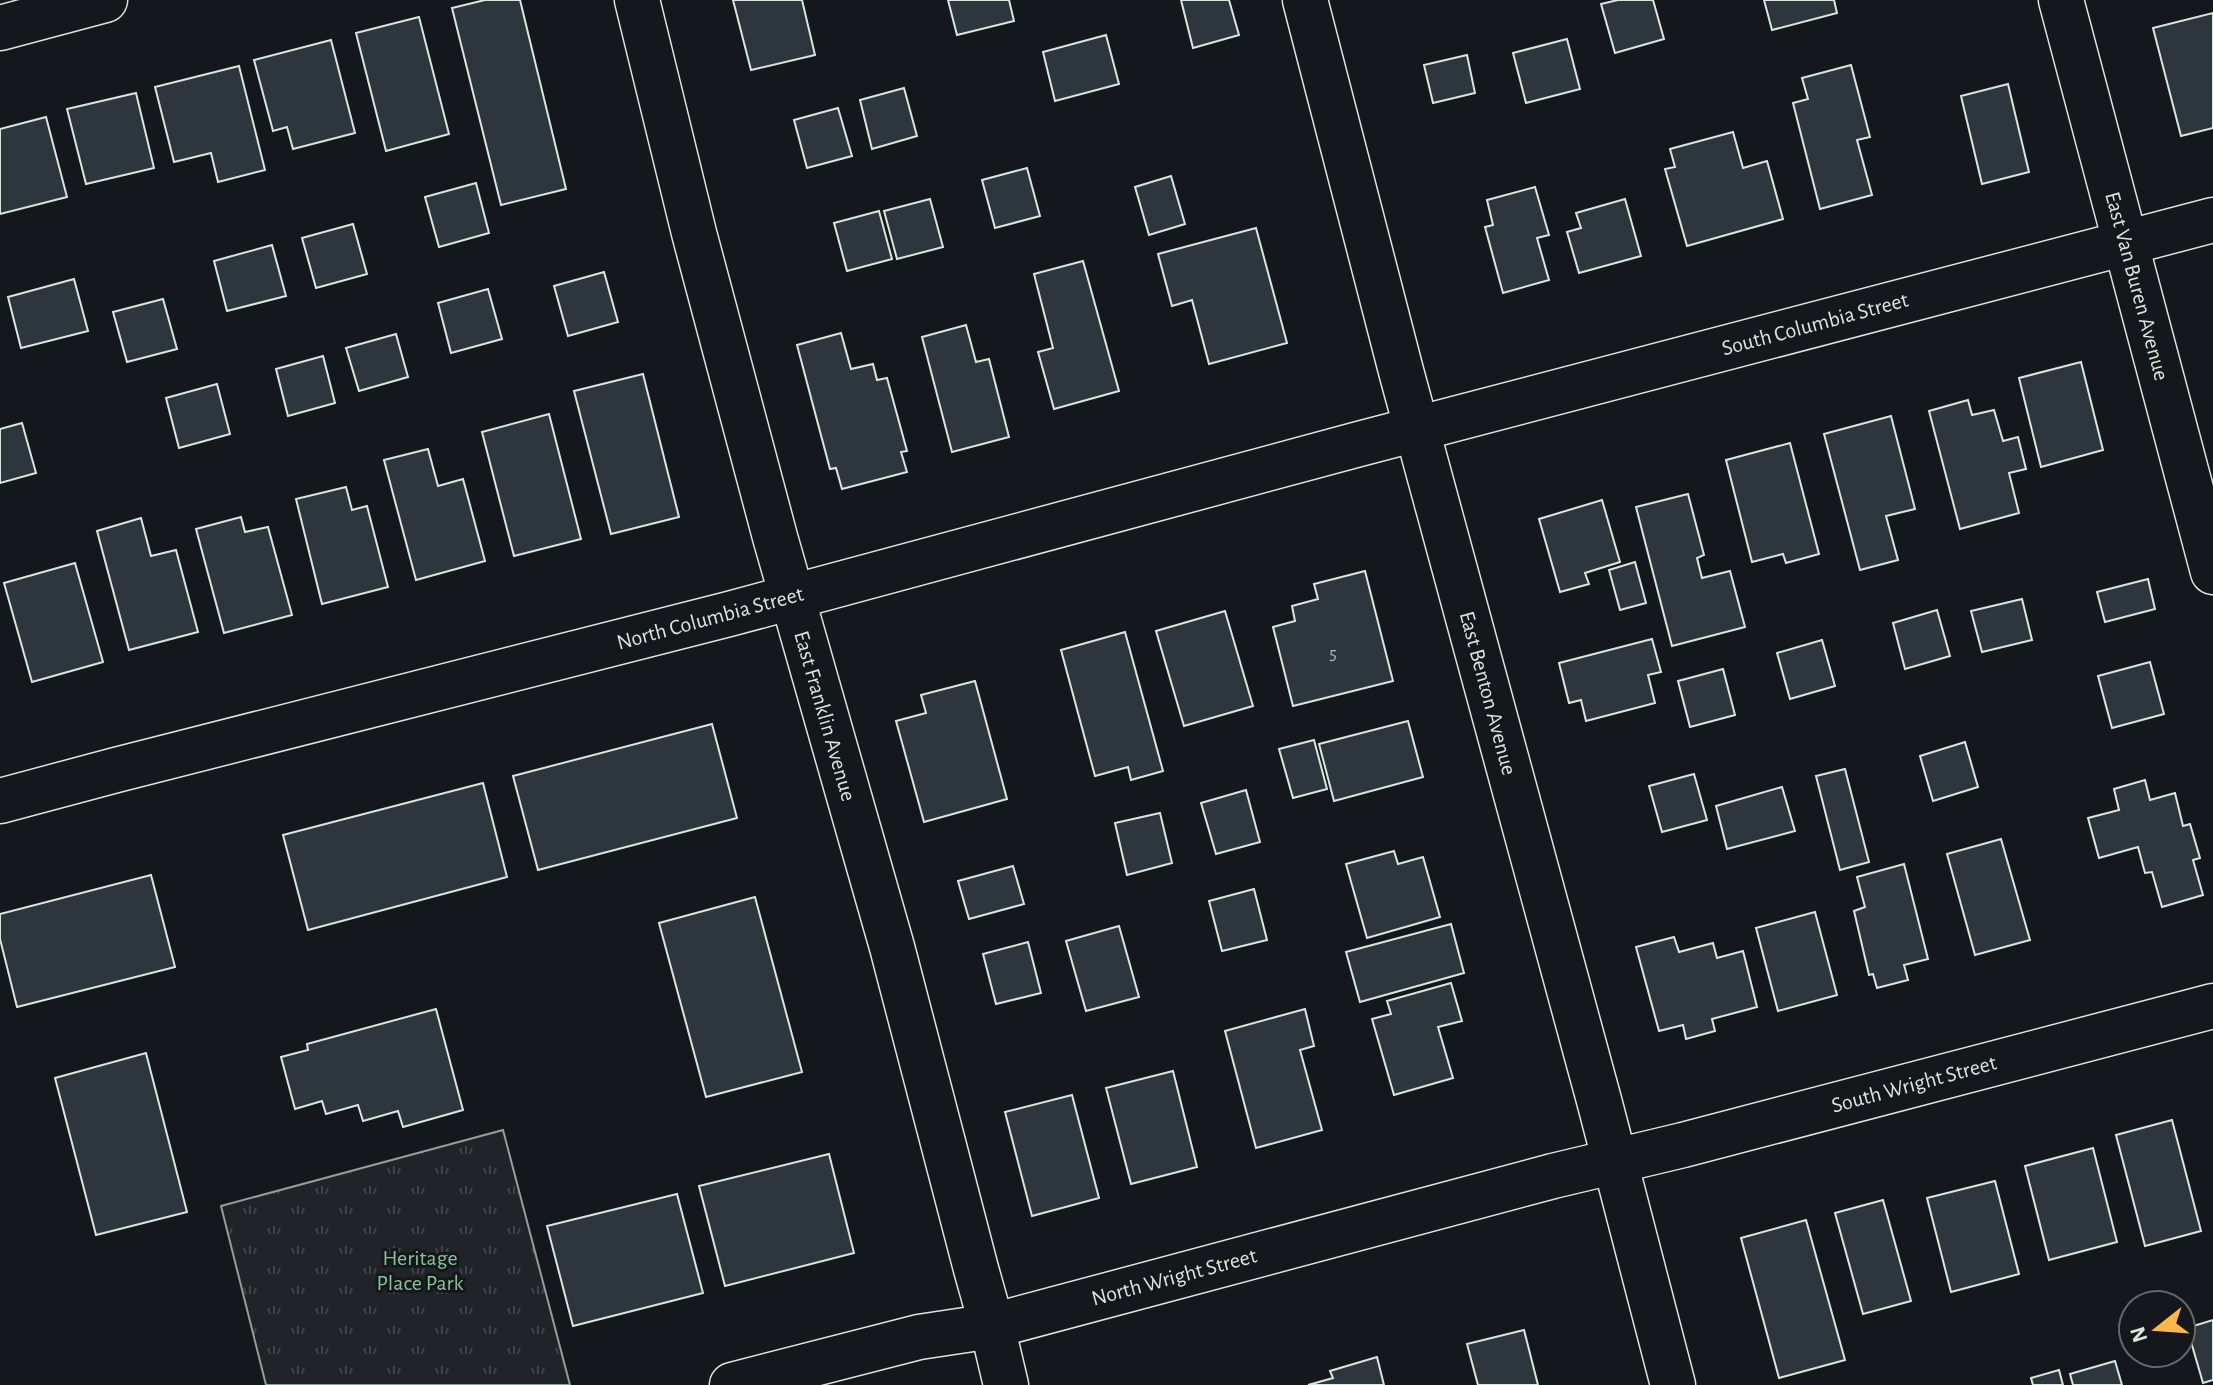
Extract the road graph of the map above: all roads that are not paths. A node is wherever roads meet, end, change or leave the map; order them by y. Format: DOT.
graph roads {
  1 [pos="105,0"];
  2 [pos="637,0"];
  3 [pos="1305,0"];
  4 [pos="2061,0"];
  5 [pos="0,28"];
  6 [pos="2213,220"];
  7 [pos="2125,242"];
  8 [pos="1417,429"];
  9 [pos="2213,572"];
  10 [pos="791,597"];
  11 [pos="0,801"];
  12 [pos="2213,1006"];
  13 [pos="1614,1161"];
  14 [pos="992,1326"];
  15 [pos="732,1385"];
  16 [pos="1006,1385"];
  17 [pos="1673,1385"];
  1 -- 5 [label="street"];
  2 -- 10 [label="street, East Franklin Avenue"];
  3 -- 8 [label="street, East Benton Avenue"];
  4 -- 7 [label="street, East Van Buren Avenue"];
  6 -- 7 [label="street, South Columbia Street"];
  7 -- 8 [label="street, South Columbia Street"];
  7 -- 9 [label="street, East Van Buren Avenue"];
  8 -- 10 [label="street, North Columbia Street"];
  8 -- 13 [label="street, East Benton Avenue"];
  10 -- 11 [label="street, North Columbia Street"];
  10 -- 14 [label="street, East Franklin Avenue"];
  12 -- 13 [label="street, South Wright Street"];
  13 -- 14 [label="street, North Wright Street"];
  13 -- 17 [label="street, East Benton Avenue"];
  14 -- 15 [label="street, North Wright Street"];
  14 -- 16 [label="street, East Franklin Avenue"];
}
